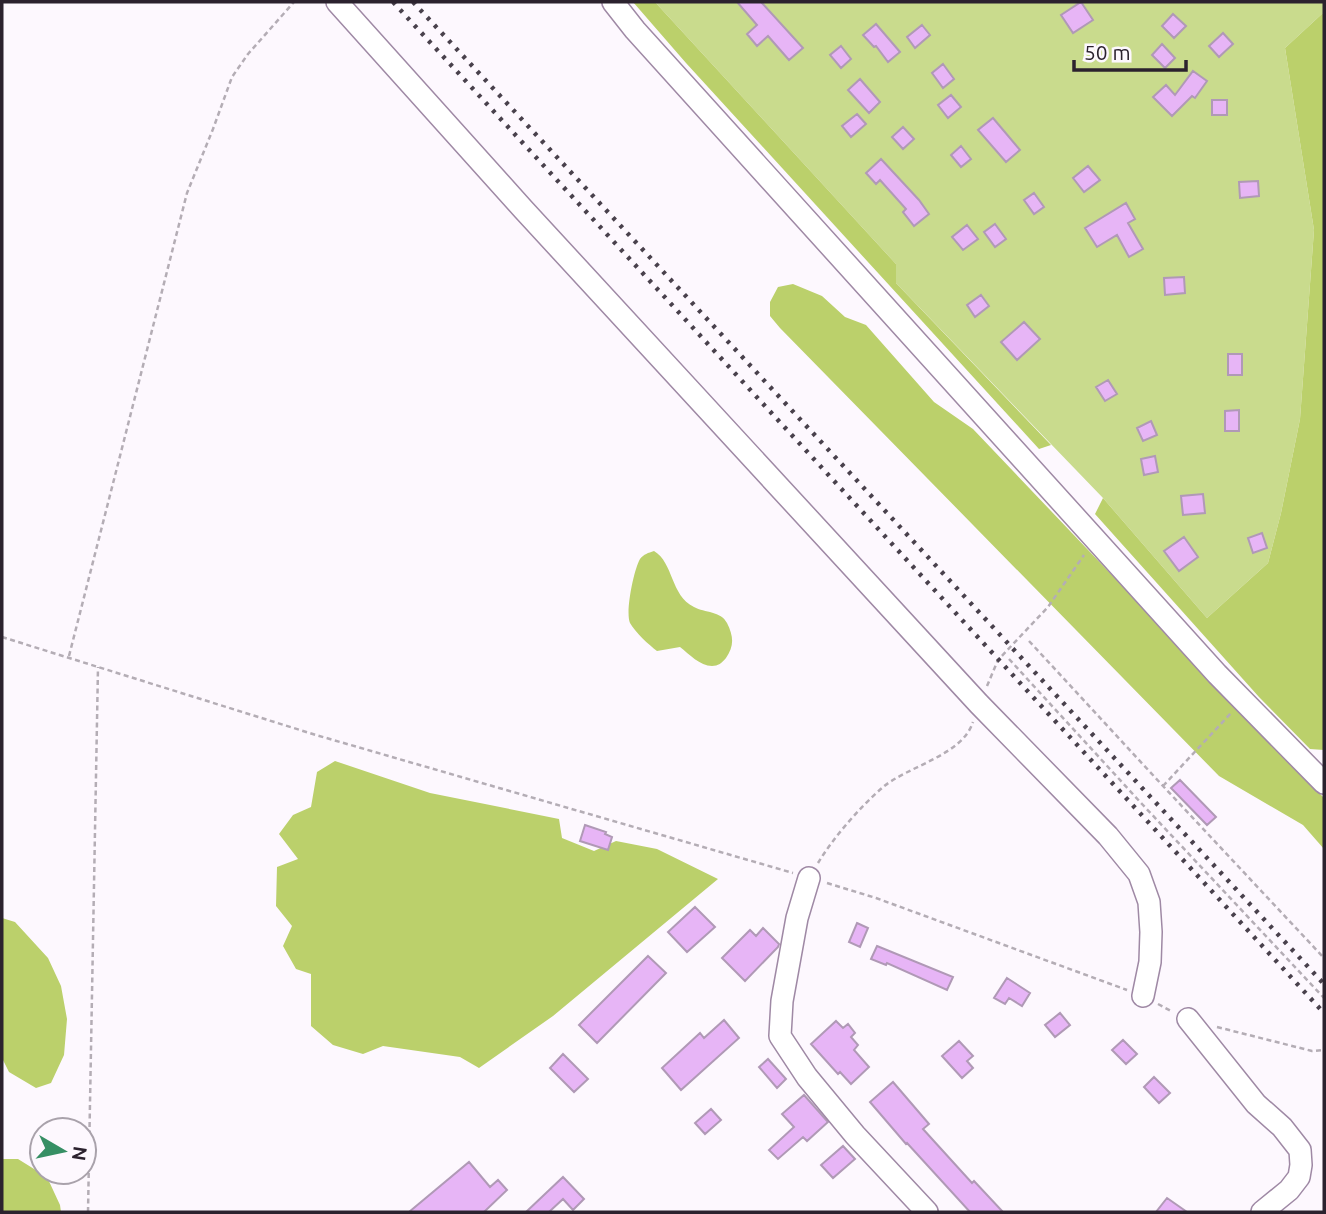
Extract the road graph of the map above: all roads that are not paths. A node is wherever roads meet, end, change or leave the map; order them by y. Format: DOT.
graph roads {
  1 [pos="337,2"];
  2 [pos="613,2"];
  3 [pos="1324,783"];
  4 [pos="809,878"];
  5 [pos="1143,996"];
  6 [pos="1188,1019"];
  7 [pos="927,1212"];
  8 [pos="1262,1212"];
  1 -- 5 [label="street"];
  2 -- 3 [label="street"];
  4 -- 7 [label="street"];
  6 -- 8 [label="street"];
}
